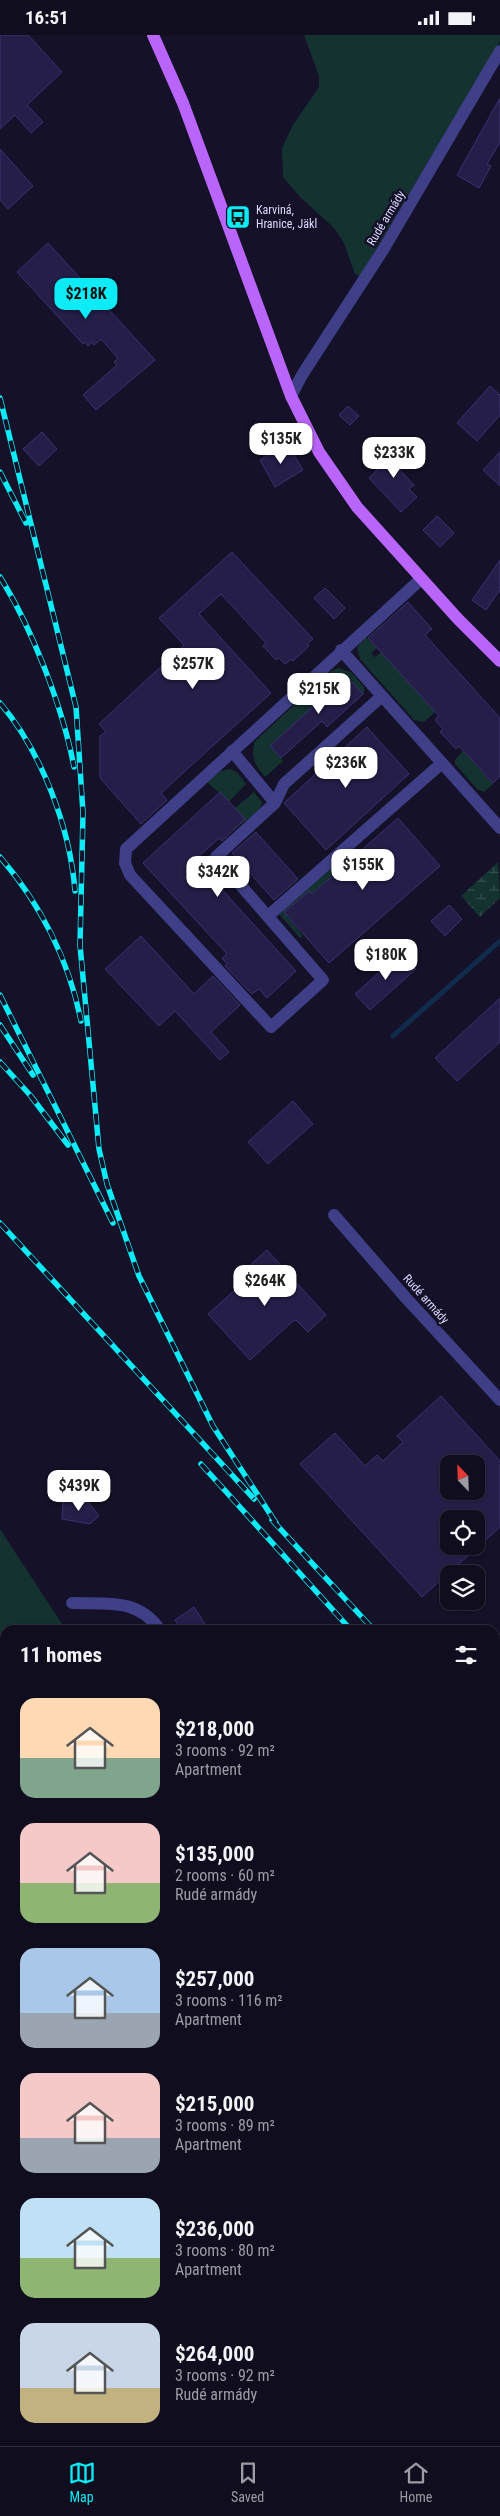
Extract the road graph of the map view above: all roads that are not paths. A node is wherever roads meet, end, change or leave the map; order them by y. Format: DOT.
graph roads {
  1 [pos="153,35"];
  2 [pos="500,51"];
  3 [pos="291,396"];
  4 [pos="421,579"];
  5 [pos="341,650"];
  6 [pos="500,661"];
  7 [pos="382,695"];
  8 [pos="232,751"];
  9 [pos="442,763"];
  10 [pos="275,803"];
  11 [pos="500,828"];
  12 [pos="268,917"];
  13 [pos="334,1215"];
  14 [pos="500,1400"];
  15 [pos="72,1603"];
  16 [pos="156,1625"];
  1 -- 3 [label="main road"];
  2 -- 3 [label="street, Rudé armády"];
  3 -- 4 [label="main road"];
  4 -- 5 [label="street"];
  4 -- 6 [label="main road"];
  5 -- 7 [label="street"];
  5 -- 8 [label="street"];
  7 -- 9 [label="street"];
  7 -- 10 [label="street"];
  8 -- 10 [label="street"];
  8 -- 12 [label="street"];
  9 -- 11 [label="street"];
  9 -- 12 [label="street"];
  10 -- 12 [label="street"];
  13 -- 14 [label="street, Rudé armády"];
  15 -- 16 [label="street"];
}
